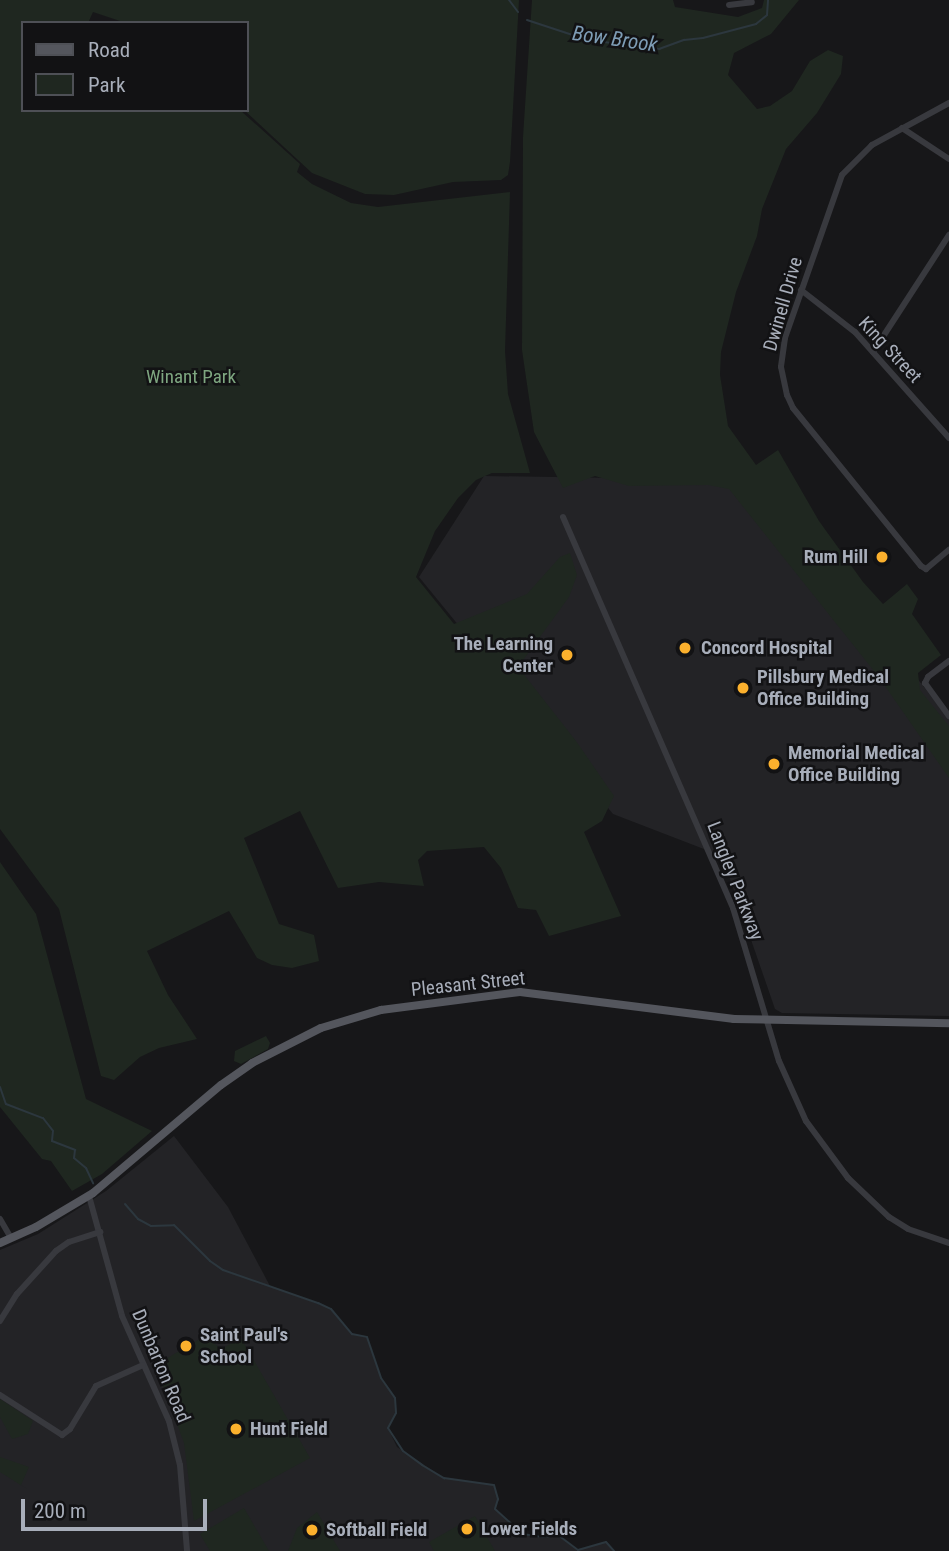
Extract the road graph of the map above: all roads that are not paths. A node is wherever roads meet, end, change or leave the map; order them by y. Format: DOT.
graph roads {
  1 [pos="742,2"];
  2 [pos="752,2"];
  3 [pos="729,5"];
  4 [pos="949,103"];
  5 [pos="902,128"];
  6 [pos="949,159"];
  7 [pos="949,235"];
  8 [pos="802,290"];
  9 [pos="873,352"];
  10 [pos="948,433"];
  11 [pos="563,517"];
  12 [pos="949,550"];
  13 [pos="949,661"];
  14 [pos="949,716"];
  15 [pos="766,1019"];
  16 [pos="949,1023"];
  17 [pos="89,1196"];
  18 [pos="0,1219"];
  19 [pos="100,1232"];
  20 [pos="11,1238"];
  21 [pos="0,1242"];
  22 [pos="949,1242"];
  23 [pos="0,1321"];
  24 [pos="143,1365"];
  25 [pos="0,1395"];
  26 [pos="187,1551"];
  1 -- 2 [label="street"];
  1 -- 3 [label="street"];
  4 -- 5 [label="street, Dwinell Drive"];
  5 -- 6 [label="street"];
  5 -- 8 [label="street, Dwinell Drive"];
  7 -- 9 [label="street"];
  8 -- 9 [label="street, King Street"];
  8 -- 12 [label="street, Dwinell Drive"];
  9 -- 10 [label="street, King Street"];
  11 -- 15 [label="street, Langley Parkway"];
  13 -- 14 [label="street"];
  15 -- 16 [label="main road, Pleasant Street"];
  15 -- 17 [label="main road, Pleasant Street"];
  15 -- 22 [label="street, Langley Parkway"];
  17 -- 19 [label="street, Dunbarton Road"];
  17 -- 20 [label="main road, Pleasant Street"];
  18 -- 20 [label="street"];
  19 -- 23 [label="street"];
  19 -- 24 [label="street, Dunbarton Road"];
  20 -- 21 [label="main road, Pleasant Street"];
  24 -- 25 [label="street"];
  24 -- 26 [label="street, Dunbarton Road"];
}
